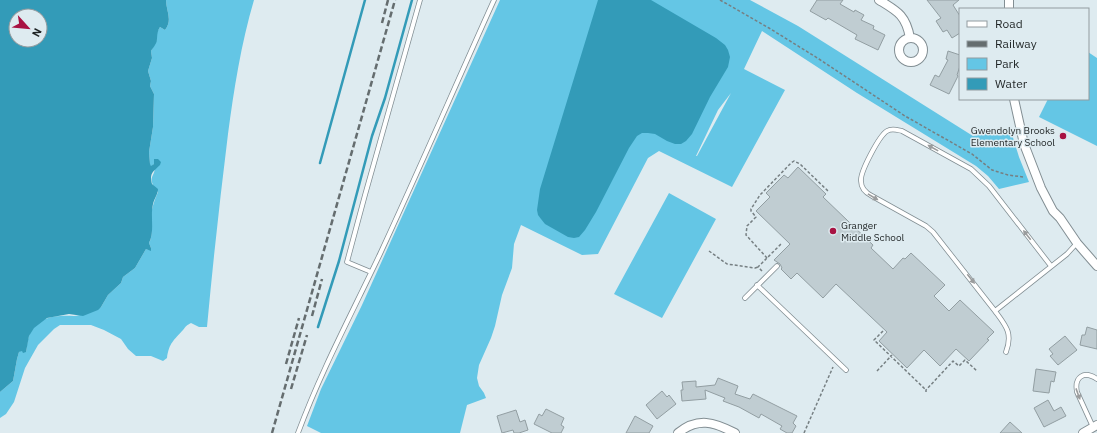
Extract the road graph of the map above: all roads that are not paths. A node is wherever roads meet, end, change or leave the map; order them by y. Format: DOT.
graph roads {
  1 [pos="420,0"];
  2 [pos="494,0"];
  3 [pos="879,0"];
  4 [pos="910,38"];
  5 [pos="1014,100"];
  6 [pos="1077,243"];
  7 [pos="777,266"];
  8 [pos="1051,266"];
  9 [pos="1097,266"];
  10 [pos="371,272"];
  11 [pos="758,286"];
  12 [pos="745,298"];
  13 [pos="995,310"];
  14 [pos="1006,352"];
  15 [pos="846,370"];
  16 [pos="1097,379"];
  17 [pos="1096,428"];
  18 [pos="298,433"];
  19 [pos="678,433"];
  20 [pos="735,433"];
  21 [pos="1083,433"];
  1 -- 10 [label="lane"];
  2 -- 10 [label="lane"];
  3 -- 4 [label="street"];
  5 -- 6 [label="street"];
  6 -- 8 [label="lane"];
  6 -- 9 [label="street"];
  7 -- 11 [label="lane"];
  8 -- 13 [label="lane"];
  8 -- 13 [label="lane, one-way"];
  10 -- 18 [label="lane"];
  11 -- 12 [label="lane"];
  11 -- 15 [label="lane"];
  13 -- 14 [label="lane"];
  16 -- 17 [label="lane, one-way"];
  17 -- 21 [label="street"];
  19 -- 20 [label="street"];
}
